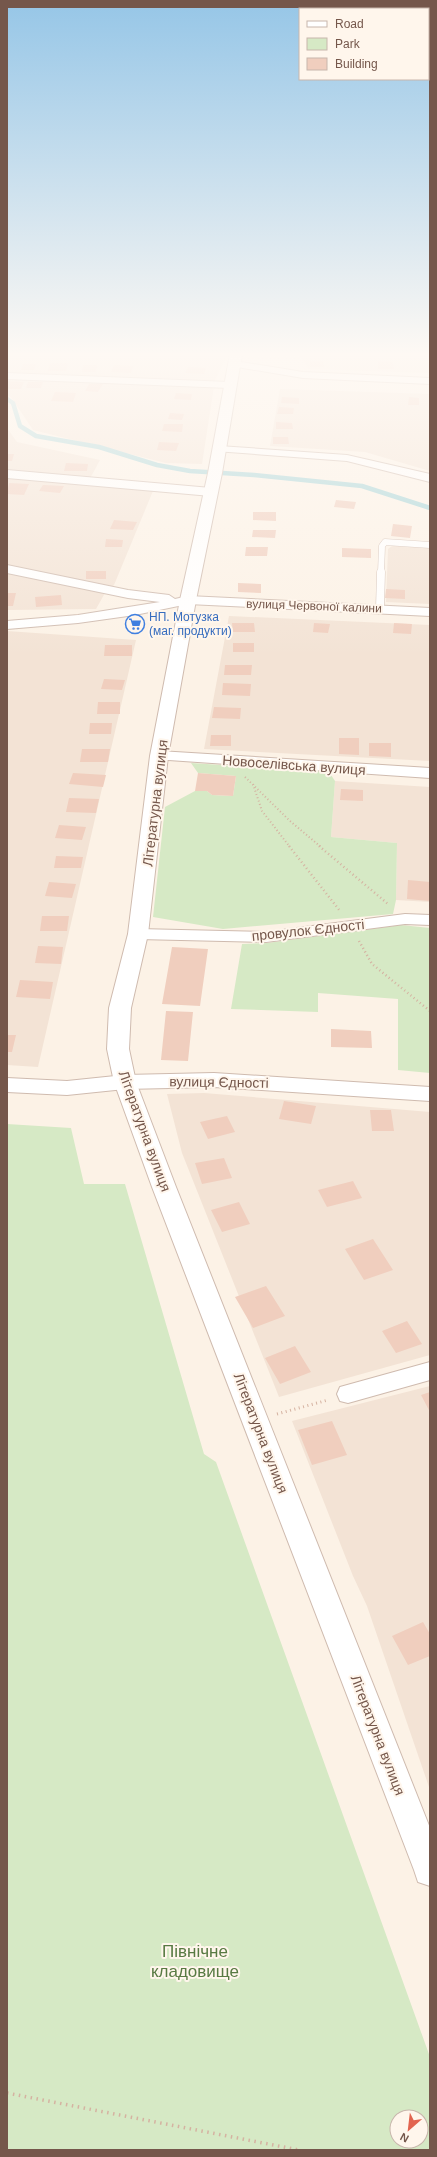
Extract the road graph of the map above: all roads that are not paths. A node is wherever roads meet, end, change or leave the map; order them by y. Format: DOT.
graph roads {
  1 [pos="218,455"];
  2 [pos="299,455"];
  3 [pos="7,474"];
  4 [pos="430,478"];
  5 [pos="211,492"];
  6 [pos="430,545"];
  7 [pos="7,569"];
  8 [pos="188,600"];
  9 [pos="380,608"];
  10 [pos="430,612"];
  11 [pos="7,625"];
  12 [pos="159,756"];
  13 [pos="430,773"];
  14 [pos="430,920"];
  15 [pos="138,934"];
  16 [pos="125,1082"];
  17 [pos="7,1085"];
  18 [pos="430,1094"];
  19 [pos="430,1371"];
  20 [pos="348,1394"];
  21 [pos="430,1870"];
  1 -- 5 [label="street, Літературна вулиця"];
  2 -- 4 [label="street"];
  3 -- 5 [label="street"];
  5 -- 8 [label="street, Літературна вулиця"];
  6 -- 9 [label="lane"];
  7 -- 8 [label="street"];
  8 -- 9 [label="street, вулиця Червоної калини"];
  8 -- 11 [label="street, вулиця Червоної калини"];
  8 -- 12 [label="street, Літературна вулиця"];
  9 -- 10 [label="street, вулиця Червоної калини"];
  12 -- 13 [label="street, Новоселівська вулиця"];
  12 -- 15 [label="street, Літературна вулиця"];
  14 -- 15 [label="street, провулок Єдності"];
  15 -- 16 [label="street, Літературна вулиця"];
  16 -- 17 [label="street, вулиця Єдності"];
  16 -- 18 [label="street, вулиця Єдності"];
  16 -- 21 [label="street, Літературна вулиця"];
  19 -- 20 [label="street"];
}
